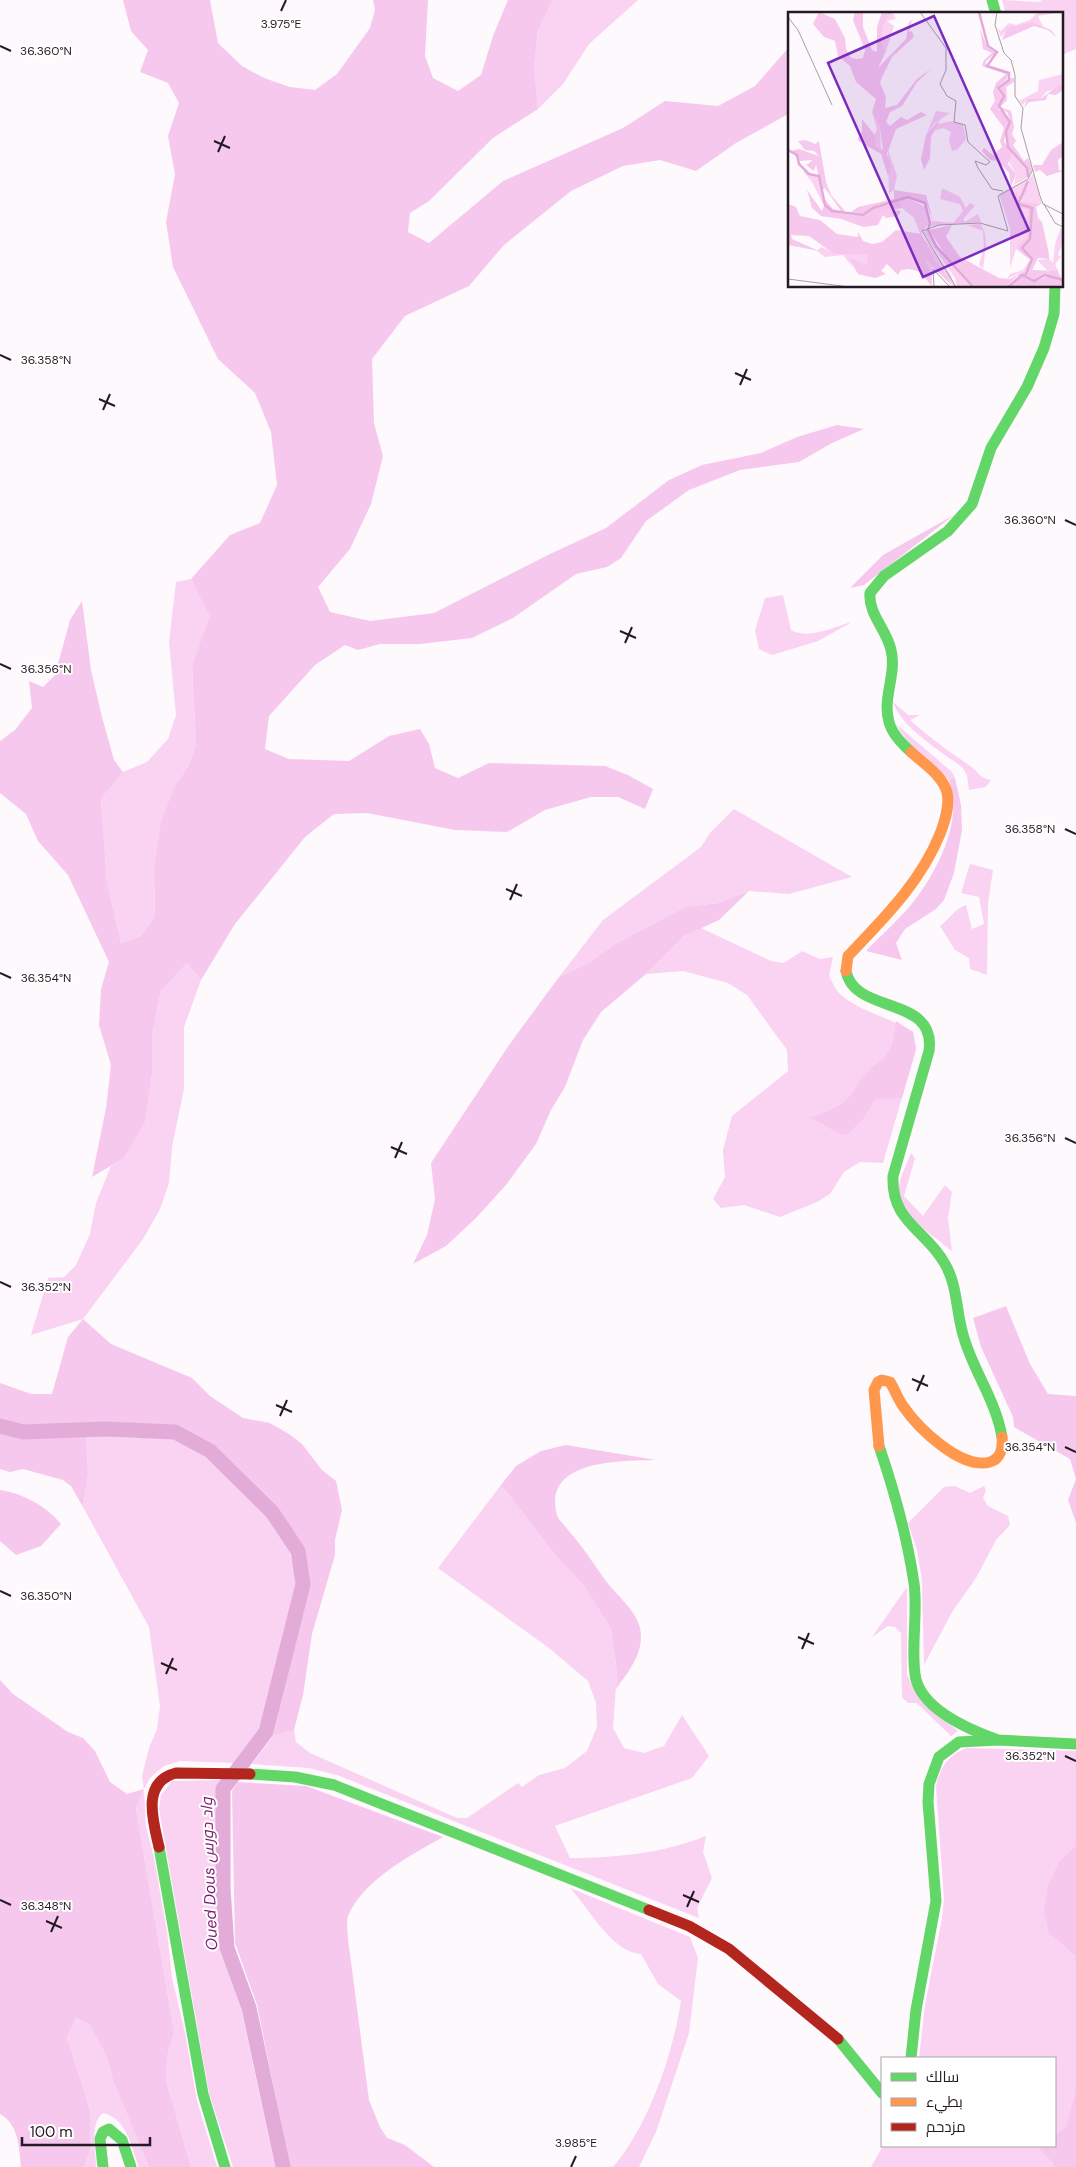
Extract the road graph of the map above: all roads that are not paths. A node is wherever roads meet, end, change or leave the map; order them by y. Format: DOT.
graph roads {
  1 [pos="1055,288"];
  2 [pos="998,1740"];
  3 [pos="1076,1744"];
  4 [pos="911,2057"];
  5 [pos="881,2092"];
  6 [pos="103,2167"];
  7 [pos="132,2167"];
  8 [pos="225,2167"];
  1 -- 2 [label="street"];
  2 -- 3 [label="street"];
  2 -- 4 [label="street"];
  5 -- 8 [label="street"];
  6 -- 7 [label="street"];
}
